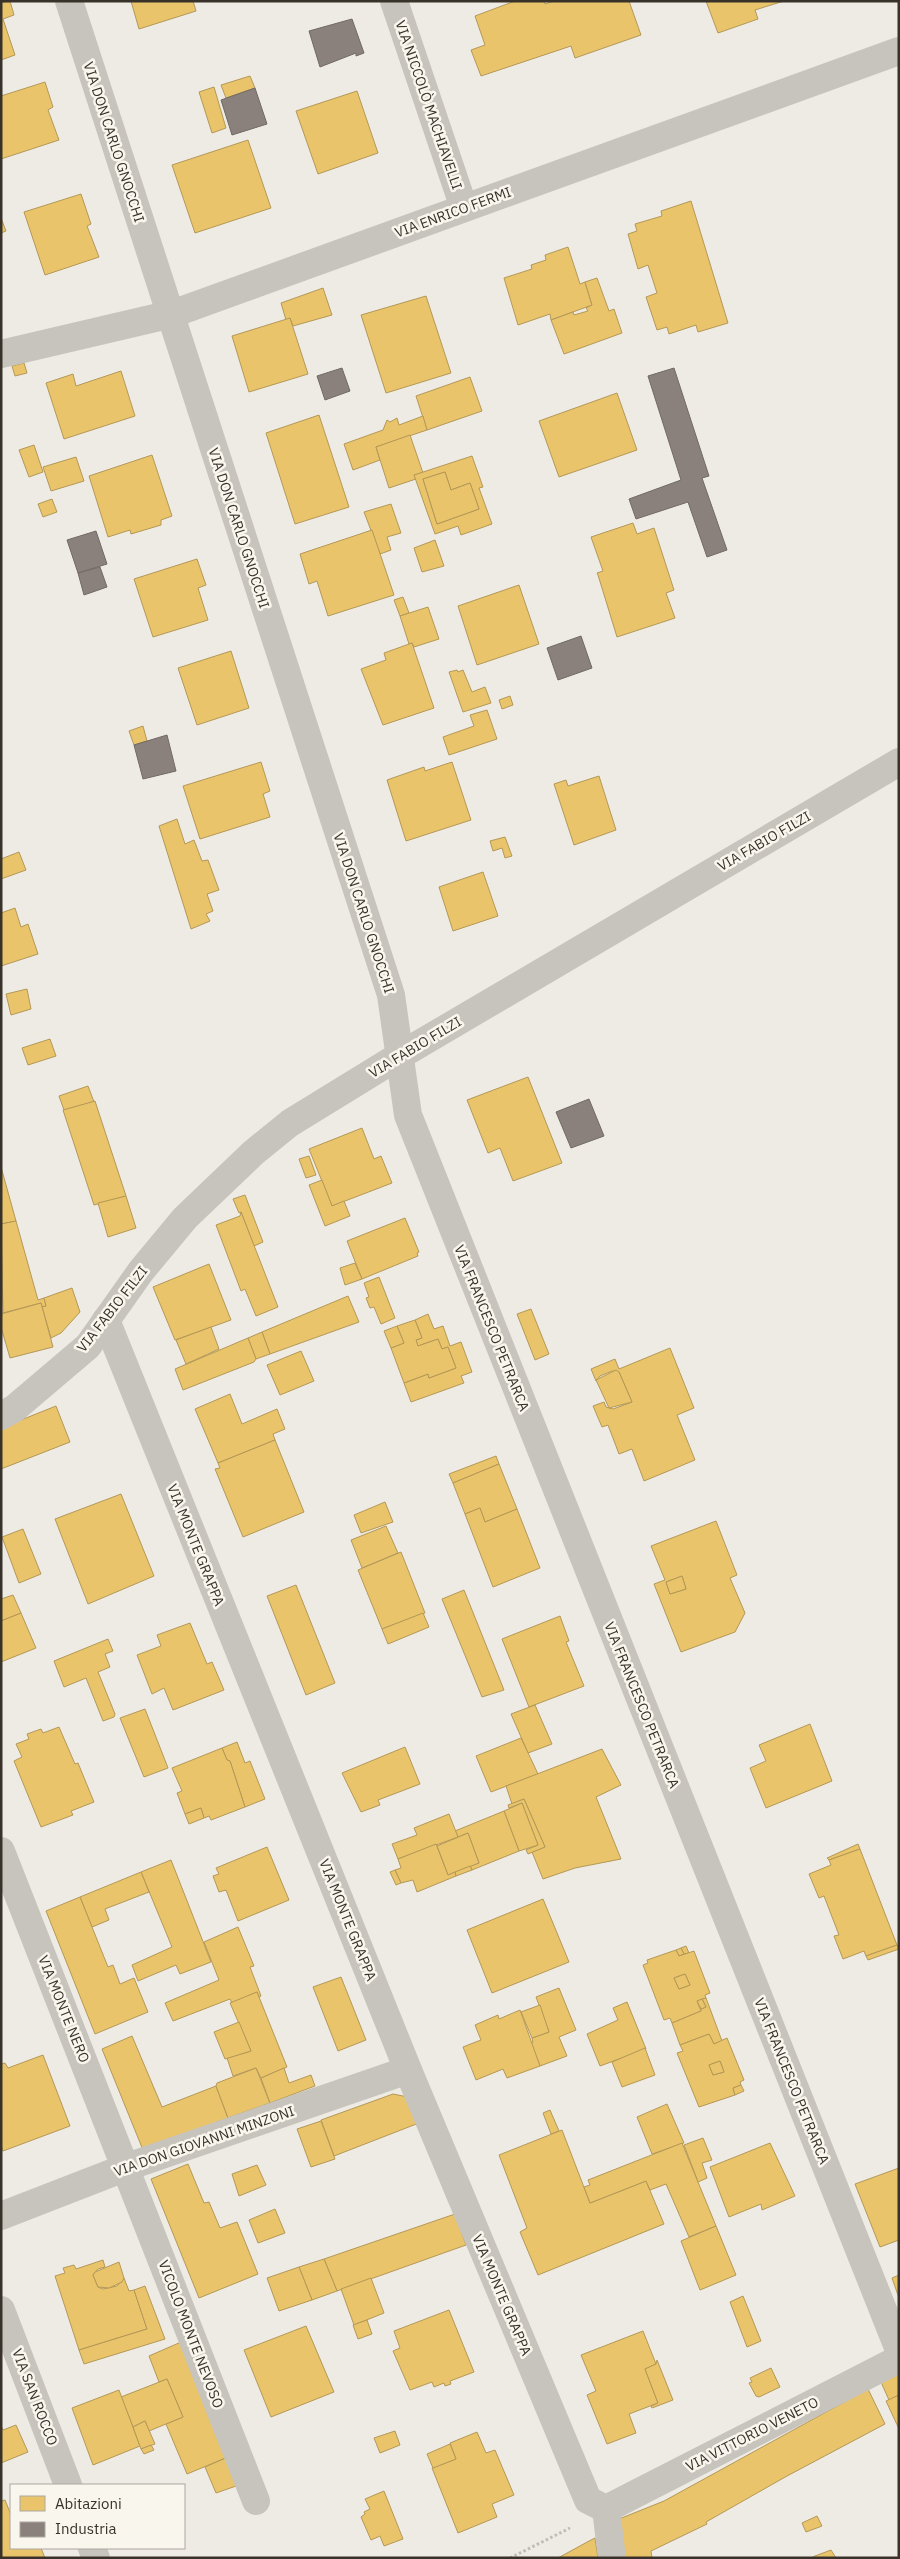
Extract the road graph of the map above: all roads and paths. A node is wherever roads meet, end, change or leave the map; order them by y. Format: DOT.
graph roads {
  1 [pos="69,1"];
  2 [pos="394,1"];
  3 [pos="899,51"];
  4 [pos="464,208"];
  5 [pos="169,314"];
  6 [pos="1,354"];
  7 [pos="899,762"];
  8 [pos="399,1056"];
  9 [pos="106,1320"];
  10 [pos="1,1416"];
  11 [pos="1,1851"];
  12 [pos="408,2070"];
  13 [pos="127,2167"];
  14 [pos="1,2216"];
  15 [pos="1,2310"];
  16 [pos="899,2350"];
  17 [pos="899,2359"];
  18 [pos="68,2484"];
  19 [pos="256,2501"];
  20 [pos="606,2509"];
  21 [pos="510,2558"];
  22 [pos="612,2558"];
  1 -- 5 [label="street, VIA DON CARLO GNOCCHI"];
  2 -- 4 [label="street, VIA NICCOLÒ MACHIAVELLI"];
  3 -- 4 [label="street, VIA ENRICO FERMI"];
  4 -- 5 [label="street, VIA ENRICO FERMI"];
  5 -- 6 [label="street, VIA ENRICO FERMI"];
  5 -- 8 [label="street, VIA DON CARLO GNOCCHI"];
  7 -- 8 [label="street, VIA FABIO FILZI"];
  8 -- 9 [label="street, VIA FABIO FILZI"];
  8 -- 16 [label="street, VIA FRANCESCO PETRARCA"];
  9 -- 10 [label="street, VIA FABIO FILZI"];
  9 -- 12 [label="street, VIA MONTE GRAPPA"];
  11 -- 13 [label="street, VIA MONTE NERO"];
  12 -- 13 [label="street, VIA DON GIOVANNI MINZONI"];
  12 -- 20 [label="street, VIA MONTE GRAPPA"];
  13 -- 14 [label="street, VIA DON GIOVANNI MINZONI"];
  13 -- 19 [label="street, VICOLO MONTE NEVOSO"];
  15 -- 18 [label="street, VIA SAN ROCCO"];
  17 -- 20 [label="street, VIA VITTORIO VENETO"];
  20 -- 21 [label="path"];
  20 -- 22 [label="street"];
}
